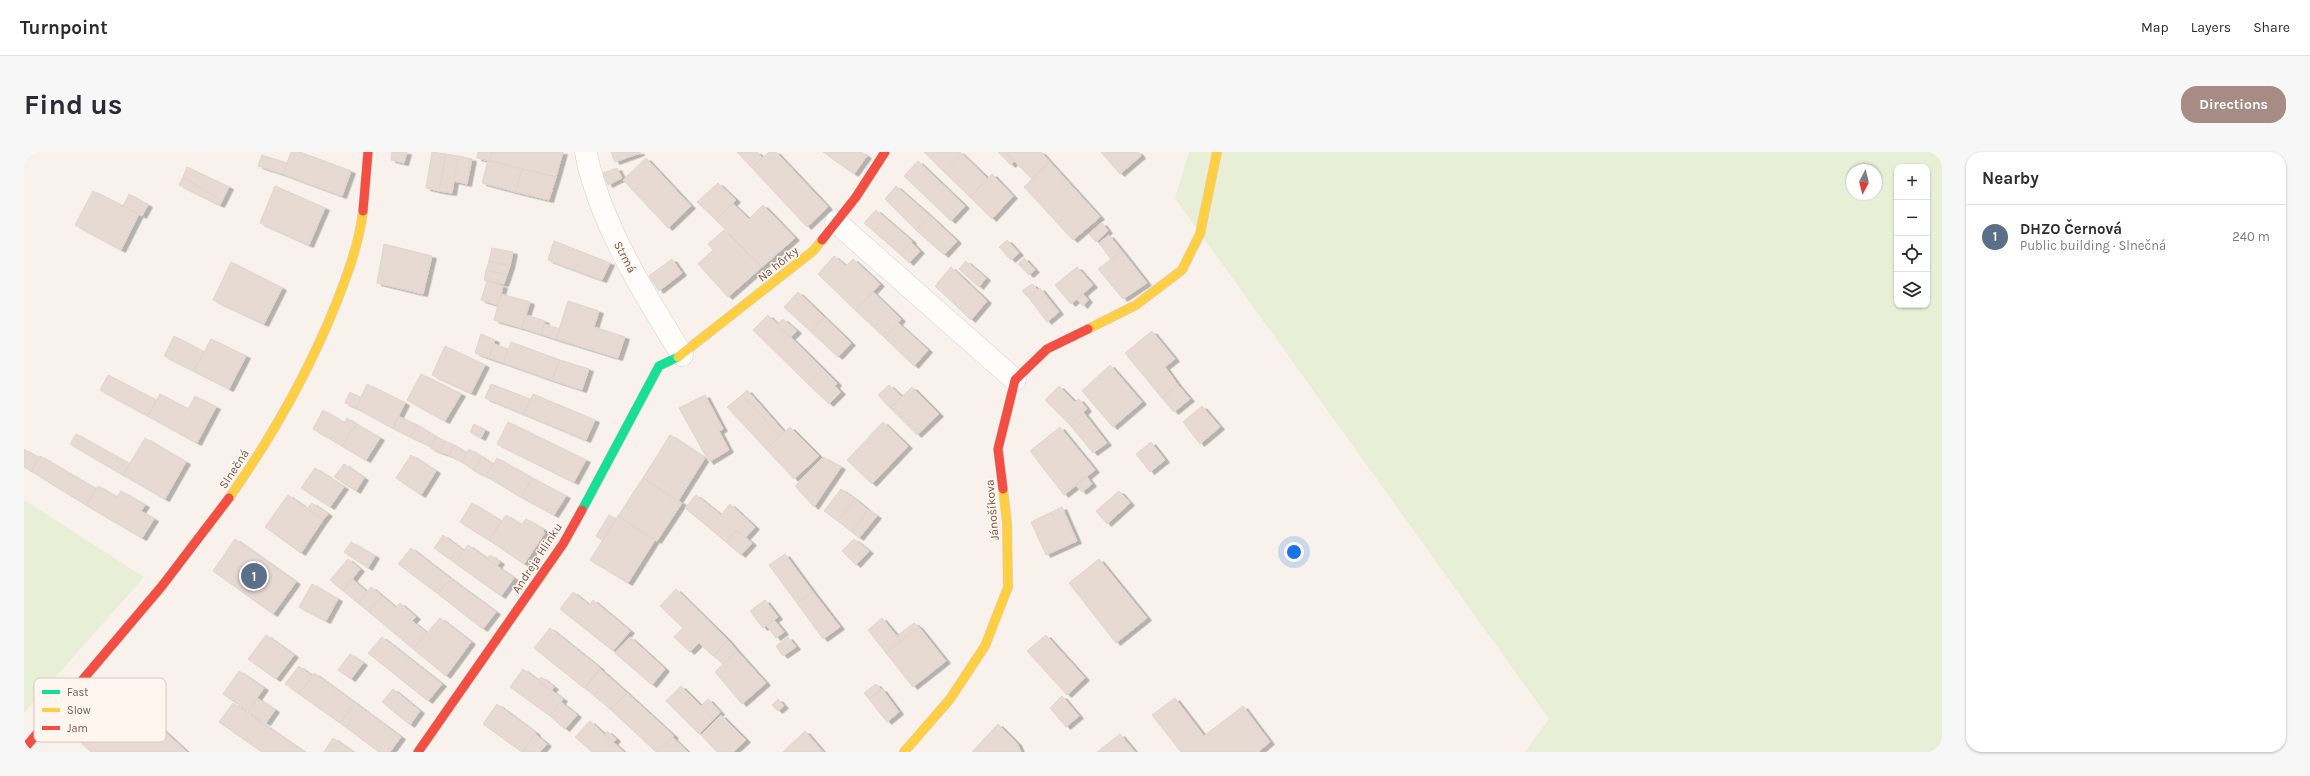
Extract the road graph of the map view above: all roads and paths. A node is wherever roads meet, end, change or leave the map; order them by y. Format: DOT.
graph roads {
  1 [pos="368,152"];
  2 [pos="586,152"];
  3 [pos="885,152"];
  4 [pos="1217,152"];
  5 [pos="836,222"];
  6 [pos="682,355"];
  7 [pos="659,366"];
  8 [pos="1015,380"];
  9 [pos="84,678"];
  10 [pos="34,737"];
  11 [pos="24,749"];
  12 [pos="29,752"];
  13 [pos="418,752"];
  14 [pos="904,752"];
  1 -- 9 [label="street, Slnečná"];
  2 -- 6 [label="street, Strmá"];
  3 -- 5 [label="street, Na hôrky"];
  4 -- 8 [label="street"];
  5 -- 6 [label="street, Na hôrky"];
  5 -- 8 [label="street"];
  6 -- 7 [label="street, Na hôrky"];
  7 -- 13 [label="street, Andreja Hlinku"];
  8 -- 14 [label="street, Jánošíkova"];
  10 -- 11 [label="street, Slnečná"];
  11 -- 12 [label="street"];
}
